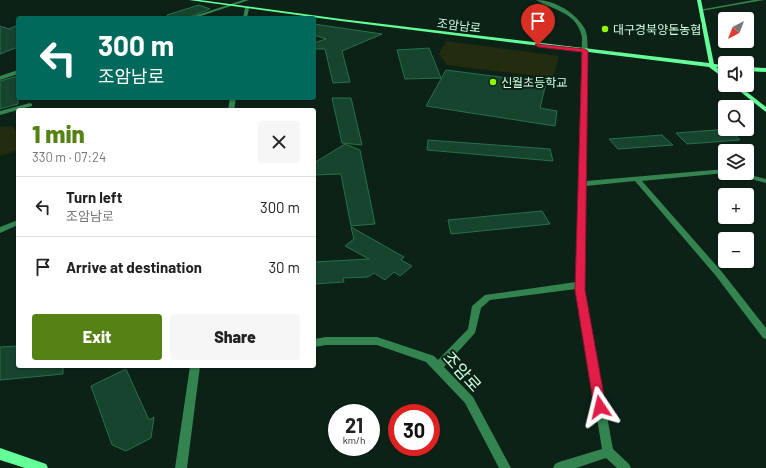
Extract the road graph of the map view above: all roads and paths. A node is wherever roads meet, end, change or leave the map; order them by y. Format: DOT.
graph roads {
  1 [pos="191,0"];
  2 [pos="247,0"];
  3 [pos="538,0"];
  4 [pos="699,0"];
  5 [pos="762,0"];
  6 [pos="228,6"];
  7 [pos="247,8"];
  8 [pos="701,10"];
  9 [pos="196,16"];
  10 [pos="245,16"];
  11 [pos="310,16"];
  12 [pos="316,17"];
  13 [pos="585,51"];
  14 [pos="712,67"];
  15 [pos="718,67"];
  16 [pos="754,69"];
  17 [pos="766,70"];
  18 [pos="718,72"];
  19 [pos="16,73"];
  20 [pos="0,78"];
  21 [pos="744,92"];
  22 [pos="30,104"];
  23 [pos="16,108"];
  24 [pos="17,108"];
  25 [pos="766,110"];
  26 [pos="0,113"];
  27 [pos="718,172"];
  28 [pos="754,178"];
  29 [pos="637,179"];
  30 [pos="766,181"];
  31 [pos="582,184"];
  32 [pos="16,223"];
  33 [pos="0,230"];
  34 [pos="580,286"];
  35 [pos="766,335"];
  36 [pos="316,343"];
  37 [pos="438,367"];
  38 [pos="195,368"];
  39 [pos="608,452"];
  40 [pos="0,454"];
  41 [pos="42,468"];
  42 [pos="181,468"];
  43 [pos="505,468"];
  44 [pos="559,468"];
  45 [pos="625,468"];
  1 -- 6 [label="main road, 조암남로"];
  2 -- 6 [label="street"];
  3 -- 13 [label="street"];
  4 -- 8 [label="main road"];
  5 -- 8 [label="street"];
  6 -- 7 [label="main road, 조암남로"];
  6 -- 9 [label="street"];
  7 -- 10 [label="street"];
  7 -- 11 [label="main road, 조암남로"];
  8 -- 14 [label="main road"];
  12 -- 13 [label="main road, 조암남로"];
  13 -- 14 [label="main road, 조암남로"];
  13 -- 31 [label="street"];
  14 -- 15 [label="main road, 조암남로"];
  14 -- 18 [label="main road"];
  16 -- 17 [label="main road"];
  19 -- 20 [label="street"];
  21 -- 25 [label="main road"];
  22 -- 24 [label="street"];
  23 -- 26 [label="street"];
  27 -- 29 [label="street"];
  28 -- 30 [label="street"];
  29 -- 31 [label="street"];
  29 -- 35 [label="street"];
  31 -- 34 [label="street"];
  32 -- 33 [label="street"];
  34 -- 37 [label="street"];
  34 -- 39 [label="street"];
  36 -- 37 [label="street, 조암로"];
  37 -- 43 [label="street, 조암로"];
  38 -- 42 [label="street"];
  39 -- 44 [label="street"];
  39 -- 45 [label="street"];
  40 -- 41 [label="main road"];
}
